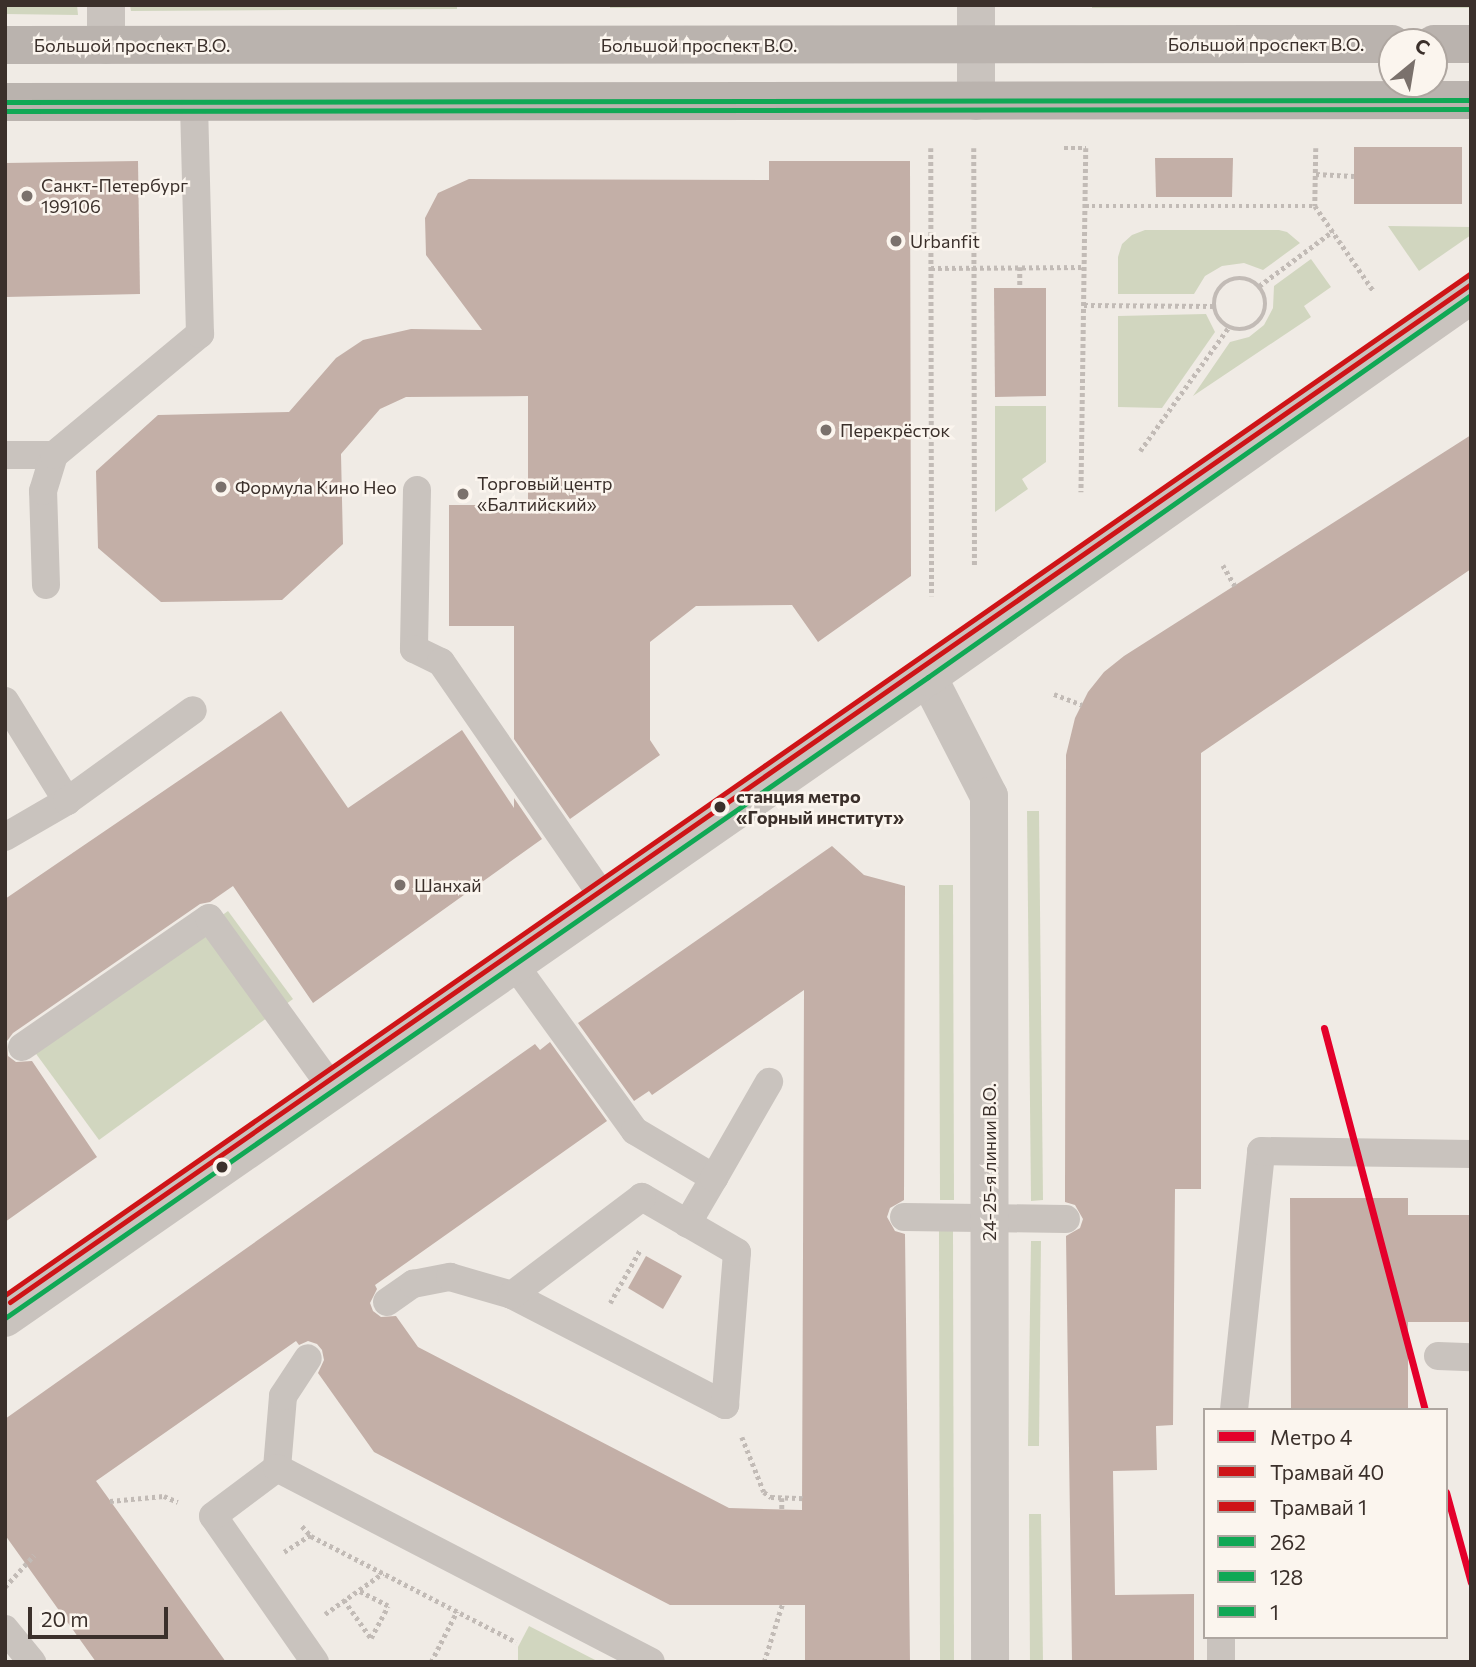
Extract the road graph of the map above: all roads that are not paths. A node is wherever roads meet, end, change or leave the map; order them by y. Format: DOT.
graph roads {
  1 [pos="106,5"];
  2 [pos="976,5"];
  3 [pos="1378,44"];
  4 [pos="1448,44"];
  5 [pos="1471,44"];
  6 [pos="5,45"];
  7 [pos="106,45"];
  8 [pos="976,45"];
  9 [pos="1471,100"];
  10 [pos="194,101"];
  11 [pos="976,101"];
  12 [pos="5,102"];
  13 [pos="1471,295"];
  14 [pos="54,454"];
  15 [pos="5,455"];
  16 [pos="416,490"];
  17 [pos="46,585"];
  18 [pos="928,677"];
  19 [pos="5,701"];
  20 [pos="193,710"];
  21 [pos="67,801"];
  22 [pos="5,837"];
  23 [pos="605,900"];
  24 [pos="514,964"];
  25 [pos="22,1047"];
  26 [pos="769,1082"];
  27 [pos="333,1089"];
  28 [pos="1471,1154"];
  29 [pos="714,1178"];
  30 [pos="675,1217"];
  31 [pos="904,1217"];
  32 [pos="989,1218"];
  33 [pos="1066,1219"];
  34 [pos="512,1294"];
  35 [pos="387,1302"];
  36 [pos="5,1318"];
  37 [pos="1438,1356"];
  38 [pos="1471,1357"];
  39 [pos="308,1358"];
  40 [pos="1234,1408"];
  41 [pos="277,1468"];
  42 [pos="5,1629"];
  43 [pos="1221,1639"];
  44 [pos="32,1662"];
  45 [pos="315,1662"];
  46 [pos="652,1662"];
  47 [pos="990,1662"];
  48 [pos="1221,1662"];
  1 -- 7 [label="street"];
  2 -- 8 [label="street"];
  3 -- 8 [label="main road, Большой проспект В.О."];
  4 -- 5 [label="main road"];
  6 -- 7 [label="main road, Большой проспект В.О."];
  7 -- 8 [label="main road, Большой проспект В.О."];
  8 -- 11 [label="street"];
  9 -- 11 [label="main road"];
  10 -- 11 [label="main road"];
  10 -- 12 [label="main road"];
  10 -- 14 [label="lane"];
  13 -- 18 [label="street"];
  14 -- 15 [label="lane"];
  14 -- 17 [label="lane"];
  16 -- 23 [label="lane"];
  18 -- 23 [label="street"];
  18 -- 32 [label="street, 24-25-я линии В.О."];
  19 -- 21 [label="lane"];
  20 -- 21 [label="lane"];
  21 -- 22 [label="lane"];
  23 -- 24 [label="street"];
  24 -- 27 [label="street"];
  24 -- 29 [label="lane"];
  25 -- 27 [label="lane"];
  26 -- 29 [label="lane"];
  27 -- 36 [label="street"];
  28 -- 40 [label="lane"];
  29 -- 30 [label="lane"];
  30 -- 34 [label="lane"];
  30 -- 34 [label="lane"];
  31 -- 32 [label="lane"];
  32 -- 33 [label="lane"];
  32 -- 47 [label="street, 24-25-я линии В.О."];
  34 -- 35 [label="lane"];
  37 -- 38 [label="lane"];
  39 -- 41 [label="lane"];
  41 -- 45 [label="lane"];
  41 -- 46 [label="lane"];
  42 -- 44 [label="lane"];
  43 -- 48 [label="lane"];
}
